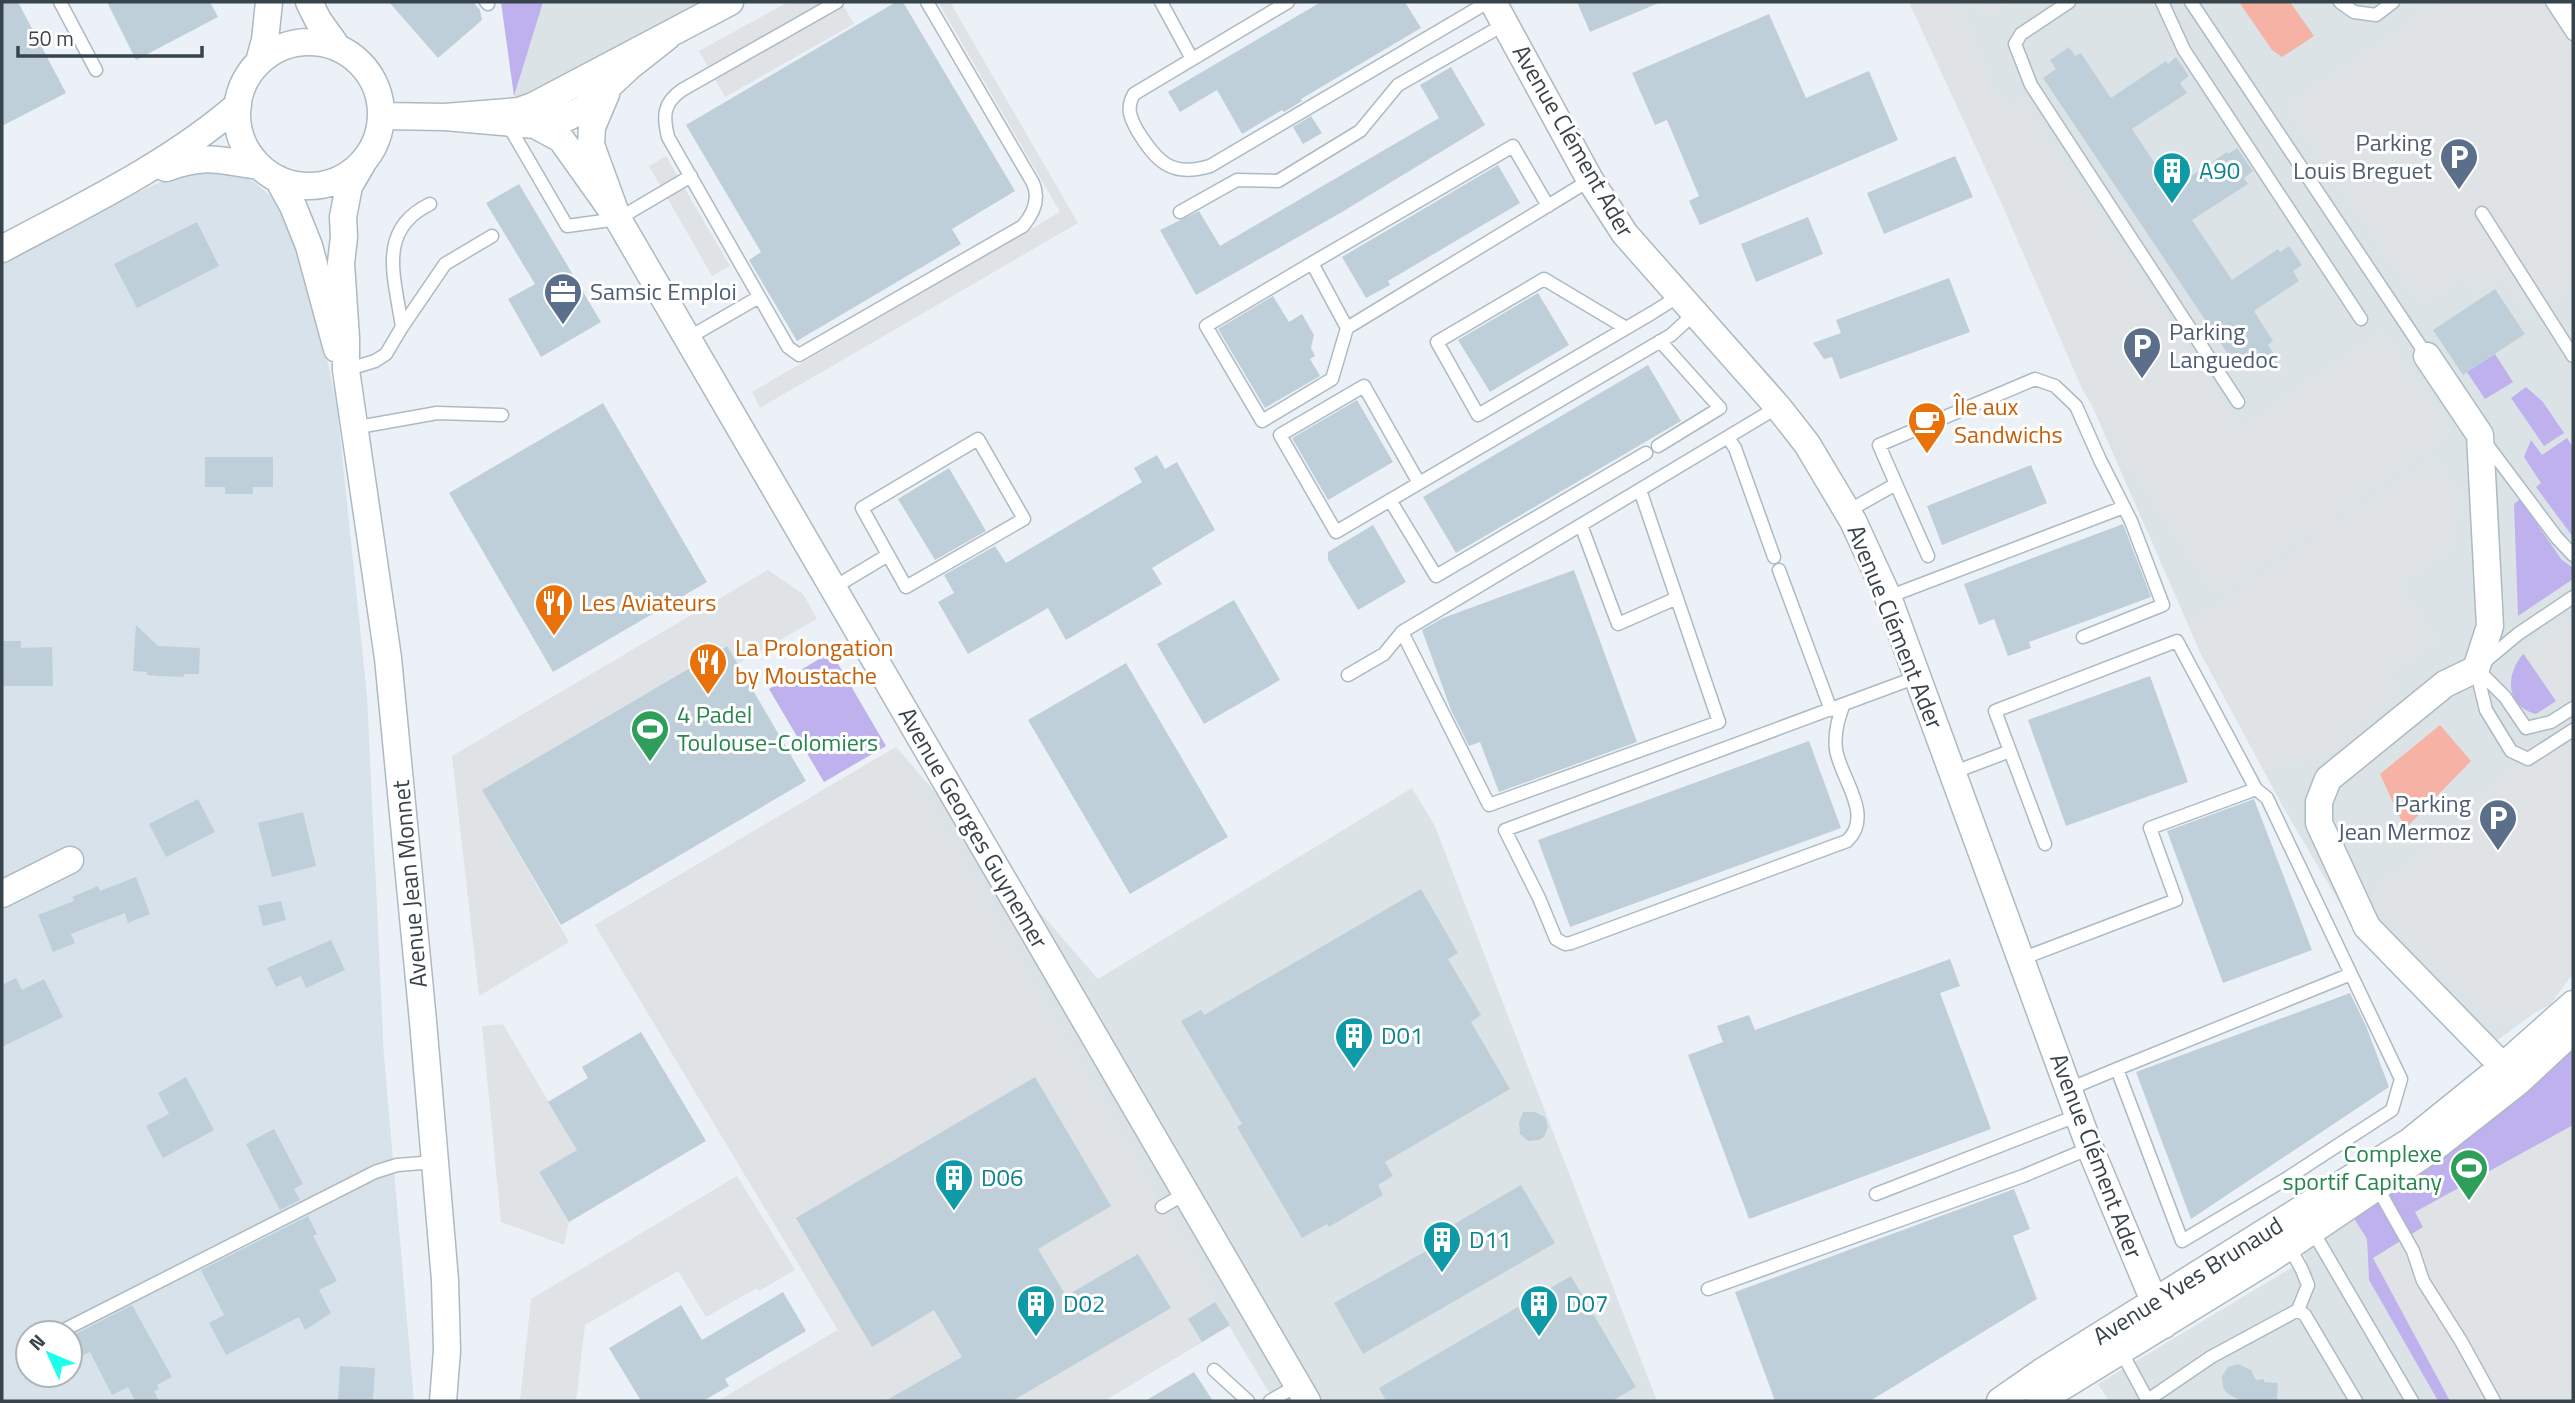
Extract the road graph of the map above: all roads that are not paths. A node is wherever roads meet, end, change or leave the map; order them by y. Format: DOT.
graph roads {
  1 [pos="60,2"];
  2 [pos="269,2"];
  3 [pos="309,2"];
  4 [pos="730,2"];
  5 [pos="837,2"];
  6 [pos="927,2"];
  7 [pos="1161,2"];
  8 [pos="2069,2"];
  9 [pos="2162,2"];
  10 [pos="2191,2"];
  11 [pos="2340,2"];
  12 [pos="2393,2"];
  13 [pos="2552,2"];
  14 [pos="2564,2"];
  15 [pos="1282,3"];
  16 [pos="1495,9"];
  17 [pos="2573,15"];
  18 [pos="2573,34"];
  19 [pos="338,48"];
  20 [pos="1192,59"];
  21 [pos="259,62"];
  22 [pos="96,70"];
  23 [pos="605,78"];
  24 [pos="238,105"];
  25 [pos="382,116"];
  26 [pos="445,117"];
  27 [pos="552,120"];
  28 [pos="506,123"];
  29 [pos="591,145"];
  30 [pos="362,164"];
  31 [pos="268,172"];
  32 [pos="691,176"];
  33 [pos="1590,180"];
  34 [pos="88,203"];
  35 [pos="430,204"];
  36 [pos="1548,206"];
  37 [pos="1180,212"];
  38 [pos="2482,213"];
  39 [pos="618,219"];
  40 [pos="492,236"];
  41 [pos="2,248"];
  42 [pos="1311,263"];
  43 [pos="759,297"];
  44 [pos="1687,305"];
  45 [pos="2361,319"];
  46 [pos="402,327"];
  47 [pos="1347,328"];
  48 [pos="1626,328"];
  49 [pos="688,338"];
  50 [pos="1660,341"];
  51 [pos="2427,356"];
  52 [pos="2573,356"];
  53 [pos="346,370"];
  54 [pos="2238,402"];
  55 [pos="1778,407"];
  56 [pos="502,415"];
  57 [pos="353,428"];
  58 [pos="2480,435"];
  59 [pos="1728,438"];
  60 [pos="1658,446"];
  61 [pos="1646,453"];
  62 [pos="1419,483"];
  63 [pos="1896,484"];
  64 [pos="1640,490"];
  65 [pos="1390,500"];
  66 [pos="2124,507"];
  67 [pos="1848,511"];
  68 [pos="1581,525"];
  69 [pos="888,555"];
  70 [pos="2573,555"];
  71 [pos="1928,556"];
  72 [pos="1774,557"];
  73 [pos="1779,570"];
  74 [pos="833,588"];
  75 [pos="1888,597"];
  76 [pos="2573,597"];
  77 [pos="1677,598"];
  78 [pos="1402,632"];
  79 [pos="2083,637"];
  80 [pos="2476,669"];
  81 [pos="1348,675"];
  82 [pos="1917,677"];
  83 [pos="1837,708"];
  84 [pos="2573,708"];
  85 [pos="2573,730"];
  86 [pos="2010,751"];
  87 [pos="1952,773"];
  88 [pos="2256,789"];
  89 [pos="2045,844"];
  90 [pos="70,860"];
  91 [pos="2,894"];
  92 [pos="2021,959"];
  93 [pos="2351,974"];
  94 [pos="2573,1004"];
  95 [pos="2573,1031"];
  96 [pos="2117,1069"];
  97 [pos="2511,1074"];
  98 [pos="2069,1088"];
  99 [pos="2079,1115"];
  100 [pos="2090,1147"];
  101 [pos="435,1162"];
  102 [pos="2377,1187"];
  103 [pos="1186,1193"];
  104 [pos="1876,1194"];
  105 [pos="1162,1208"];
  106 [pos="2307,1221"];
  107 [pos="2289,1246"];
  108 [pos="1708,1289"];
  109 [pos="2298,1310"];
  110 [pos="2159,1314"];
  111 [pos="84,1320"];
  112 [pos="2120,1351"];
  113 [pos="1214,1370"];
  114 [pos="1302,1393"];
  115 [pos="443,1401"];
  116 [pos="1248,1401"];
  117 [pos="1270,1401"];
  118 [pos="2000,1401"];
  119 [pos="2039,1401"];
  120 [pos="2148,1401"];
  121 [pos="2356,1401"];
  122 [pos="2412,1401"];
  123 [pos="2494,1401"];
  1 -- 22 [label="lane"];
  2 -- 21 [label="street"];
  3 -- 19 [label="street"];
  4 -- 23 [label="street"];
  5 -- 32 [label="lane"];
  6 -- 43 [label="lane"];
  7 -- 20 [label="lane"];
  8 -- 54 [label="lane"];
  9 -- 45 [label="lane"];
  10 -- 51 [label="lane"];
  11 -- 12 [label="lane"];
  13 -- 18 [label="lane"];
  14 -- 17 [label="lane"];
  15 -- 20 [label="lane"];
  16 -- 20 [label="lane"];
  16 -- 33 [label="street, Avenue Clément Ader"];
  16 -- 37 [label="lane"];
  19 -- 21 [label="street"];
  19 -- 25 [label="street"];
  21 -- 24 [label="street"];
  23 -- 27 [label="street"];
  23 -- 29 [label="street"];
  24 -- 31 [label="street"];
  24 -- 34 [label="street"];
  25 -- 26 [label="street"];
  25 -- 30 [label="street"];
  26 -- 27 [label="street"];
  26 -- 28 [label="street"];
  27 -- 28 [label="street"];
  27 -- 29 [label="street, Avenue Georges Guynemer"];
  27 -- 39 [label="street, Avenue Georges Guynemer"];
  28 -- 39 [label="lane"];
  29 -- 39 [label="street, Avenue Georges Guynemer"];
  30 -- 31 [label="street"];
  30 -- 53 [label="street, Avenue Jean Monnet"];
  31 -- 34 [label="street"];
  31 -- 53 [label="street, Avenue Jean Monnet"];
  32 -- 39 [label="lane"];
  32 -- 43 [label="lane"];
  33 -- 36 [label="lane"];
  33 -- 44 [label="street, Avenue Clément Ader"];
  34 -- 41 [label="street"];
  35 -- 46 [label="lane"];
  36 -- 42 [label="lane"];
  36 -- 47 [label="lane"];
  38 -- 52 [label="lane"];
  39 -- 49 [label="street, Avenue Georges Guynemer"];
  40 -- 46 [label="lane"];
  42 -- 47 [label="lane"];
  42 -- 47 [label="lane"];
  43 -- 49 [label="lane"];
  44 -- 48 [label="lane"];
  44 -- 50 [label="lane"];
  44 -- 55 [label="street, Avenue Clément Ader"];
  46 -- 53 [label="lane"];
  48 -- 48 [label="lane"];
  49 -- 74 [label="street, Avenue Georges Guynemer"];
  50 -- 60 [label="lane"];
  50 -- 62 [label="lane"];
  51 -- 58 [label="street"];
  53 -- 57 [label="street, Avenue Jean Monnet"];
  55 -- 59 [label="lane"];
  55 -- 67 [label="street, Avenue Clément Ader"];
  56 -- 57 [label="lane"];
  57 -- 101 [label="street, Avenue Jean Monnet"];
  58 -- 70 [label="lane"];
  58 -- 80 [label="street"];
  59 -- 64 [label="lane"];
  59 -- 72 [label="lane"];
  61 -- 65 [label="lane"];
  62 -- 65 [label="lane"];
  62 -- 65 [label="lane"];
  63 -- 66 [label="lane"];
  63 -- 67 [label="lane"];
  63 -- 71 [label="lane"];
  64 -- 68 [label="lane"];
  64 -- 77 [label="lane"];
  66 -- 75 [label="lane"];
  66 -- 79 [label="lane"];
  67 -- 75 [label="street, Avenue Clément Ader"];
  68 -- 77 [label="lane"];
  68 -- 78 [label="lane"];
  69 -- 69 [label="lane"];
  69 -- 74 [label="lane"];
  73 -- 83 [label="lane"];
  74 -- 103 [label="street, Avenue Georges Guynemer"];
  75 -- 82 [label="street, Avenue Clément Ader"];
  76 -- 80 [label="lane"];
  77 -- 78 [label="lane"];
  78 -- 81 [label="lane"];
  80 -- 84 [label="lane"];
  80 -- 85 [label="lane"];
  80 -- 97 [label="street"];
  82 -- 83 [label="lane"];
  82 -- 87 [label="street, Avenue Clément Ader"];
  83 -- 83 [label="lane"];
  86 -- 87 [label="lane"];
  86 -- 88 [label="lane"];
  86 -- 89 [label="lane"];
  87 -- 92 [label="street, Avenue Clément Ader"];
  88 -- 92 [label="lane"];
  88 -- 93 [label="lane"];
  90 -- 91 [label="street"];
  92 -- 98 [label="street, Avenue Clément Ader"];
  93 -- 96 [label="lane"];
  93 -- 96 [label="lane"];
  94 -- 97 [label="street, Avenue Yves Brunaud"];
  95 -- 97 [label="street, Avenue Yves Brunaud"];
  96 -- 98 [label="lane"];
  97 -- 102 [label="street, Avenue Yves Brunaud"];
  97 -- 106 [label="street, Avenue Yves Brunaud"];
  98 -- 99 [label="street, Avenue Clément Ader"];
  99 -- 100 [label="street, Avenue Clément Ader"];
  99 -- 104 [label="lane"];
  100 -- 108 [label="lane"];
  100 -- 110 [label="street, Avenue Clément Ader"];
  101 -- 111 [label="lane"];
  101 -- 115 [label="street, Avenue Jean Monnet"];
  102 -- 106 [label="street, Avenue Yves Brunaud"];
  102 -- 123 [label="lane"];
  103 -- 105 [label="lane"];
  103 -- 114 [label="street, Avenue Georges Guynemer"];
  106 -- 107 [label="street, Avenue Yves Brunaud"];
  106 -- 110 [label="street, Avenue Yves Brunaud"];
  106 -- 122 [label="lane"];
  107 -- 109 [label="lane"];
  107 -- 110 [label="street, Avenue Yves Brunaud"];
  109 -- 120 [label="lane"];
  109 -- 121 [label="lane"];
  110 -- 112 [label="street, Avenue Yves Brunaud"];
  110 -- 118 [label="street, Avenue Yves Brunaud"];
  112 -- 119 [label="street, Avenue Yves Brunaud"];
  112 -- 120 [label="lane"];
  113 -- 116 [label="lane"];
  114 -- 117 [label="lane"];
}
